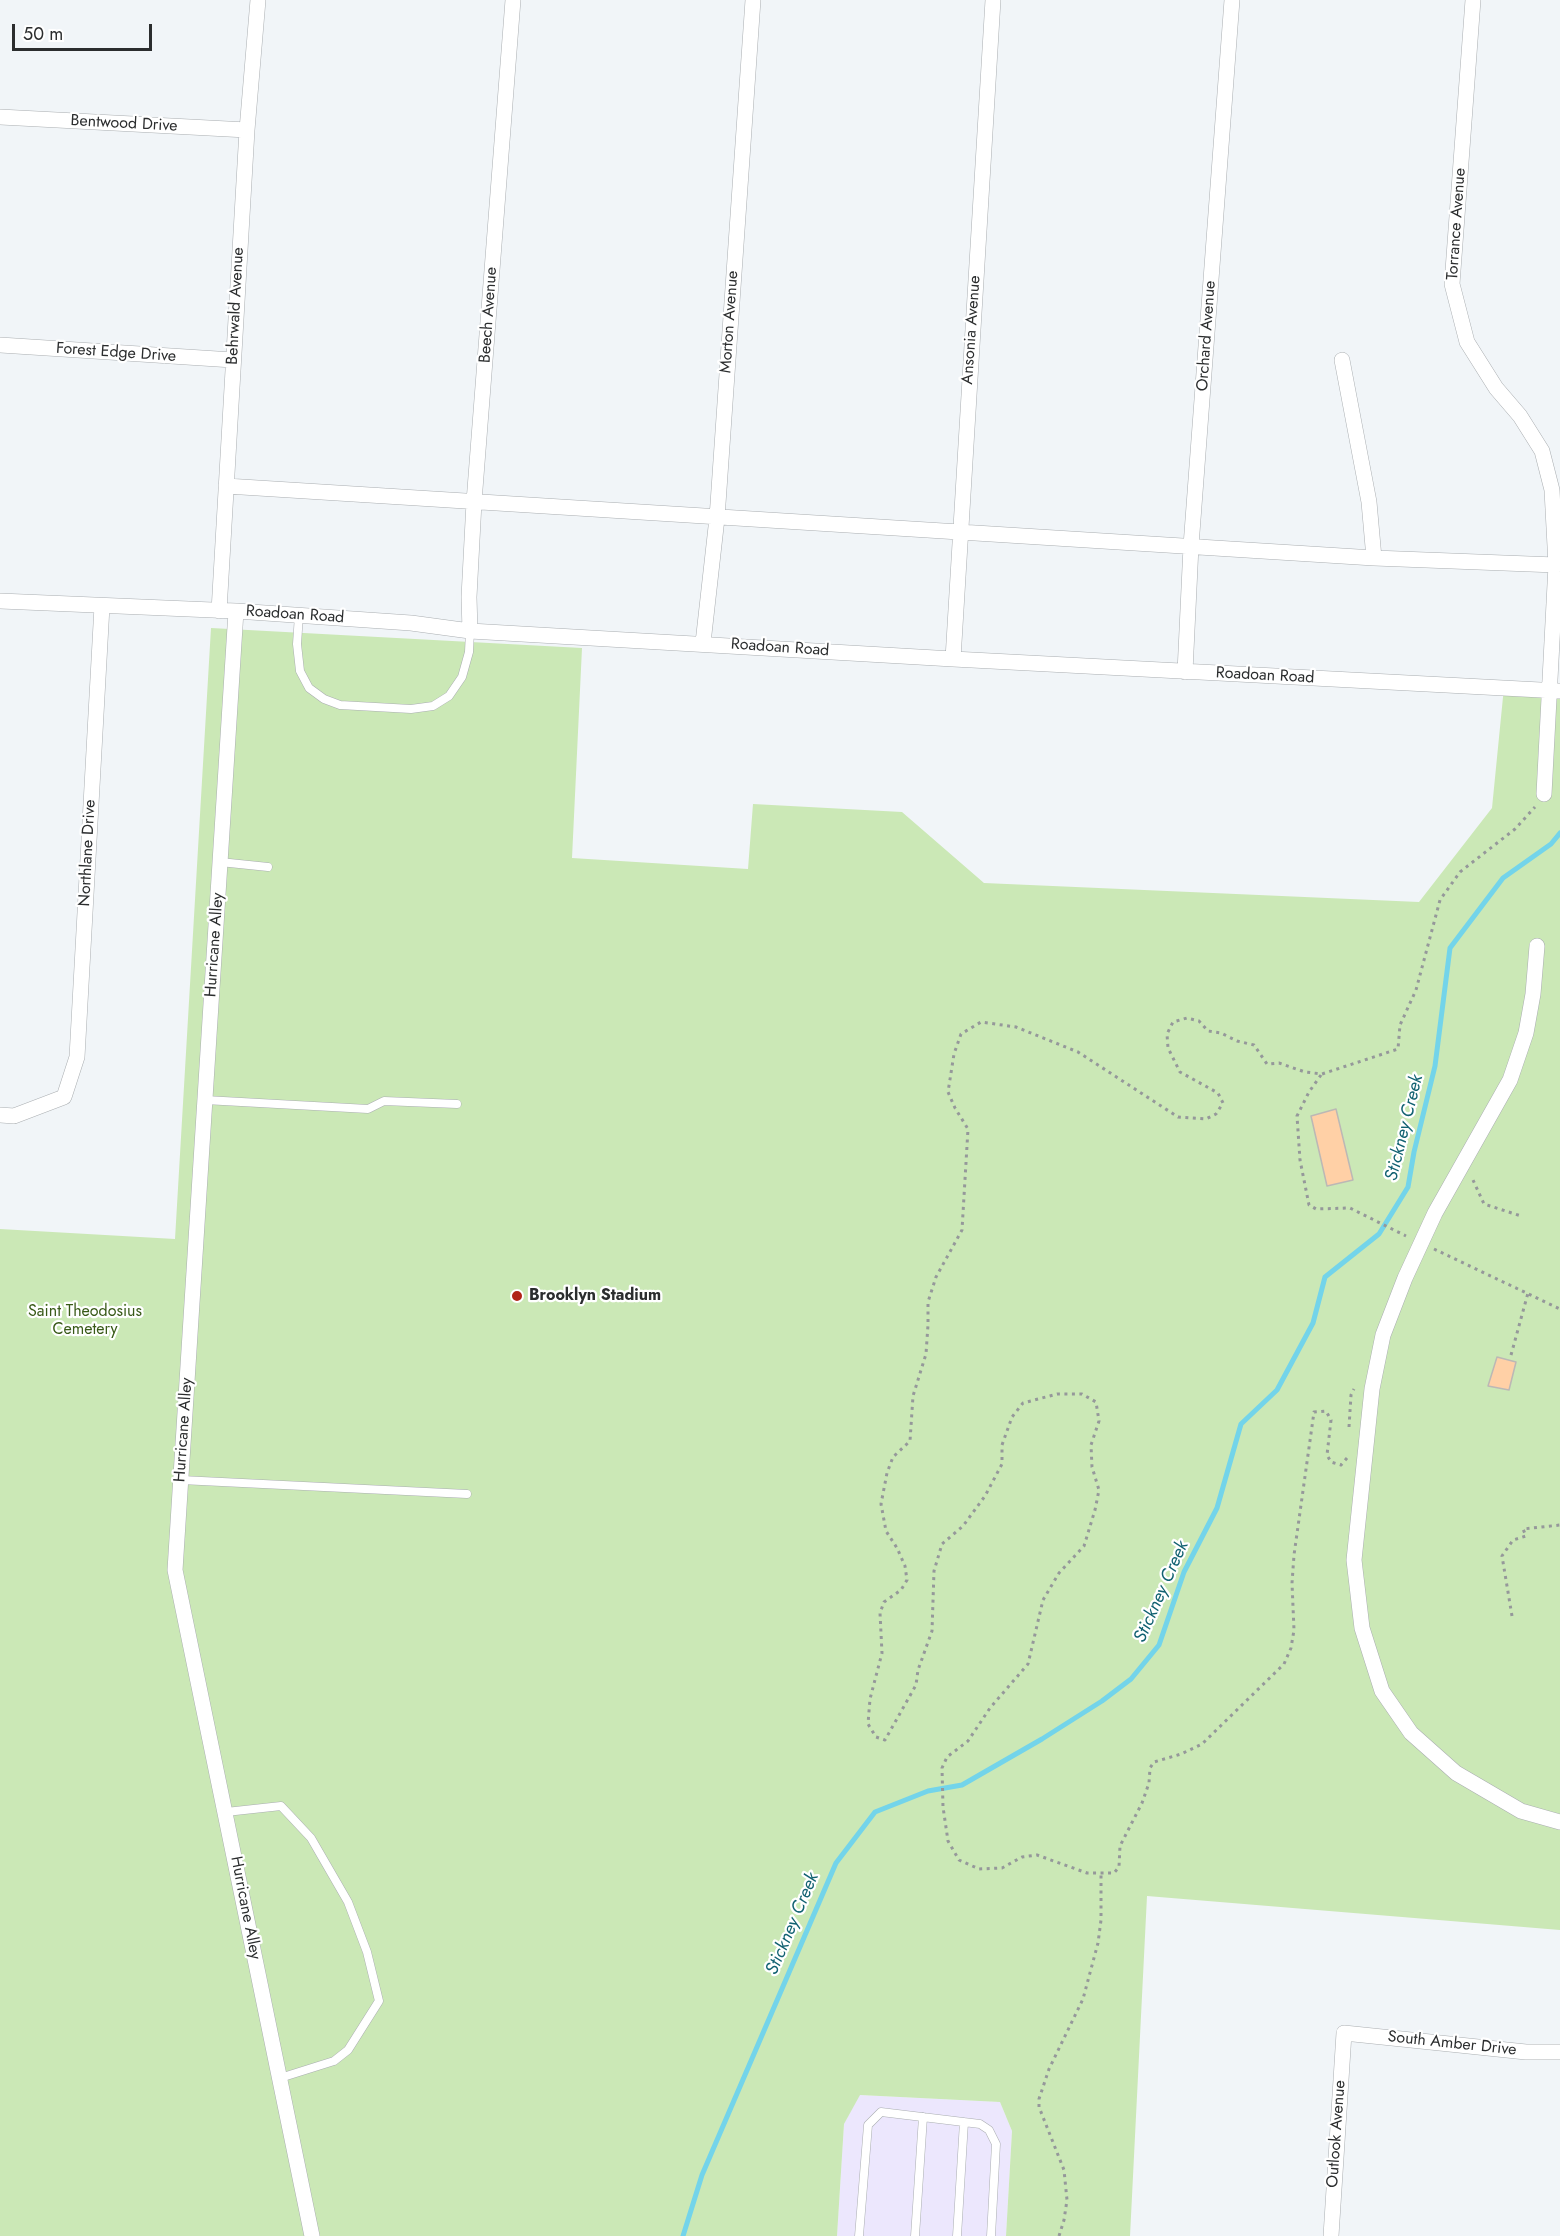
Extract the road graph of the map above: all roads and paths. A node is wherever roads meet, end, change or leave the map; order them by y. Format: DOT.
graph roads {
  1 [pos="258,0"];
  2 [pos="513,0"];
  3 [pos="753,0"];
  4 [pos="993,0"];
  5 [pos="1232,0"];
  6 [pos="1473,0"];
  7 [pos="0,117"];
  8 [pos="247,130"];
  9 [pos="0,345"];
  10 [pos="233,360"];
  11 [pos="1342,360"];
  12 [pos="226,486"];
  13 [pos="474,501"];
  14 [pos="717,518"];
  15 [pos="960,531"];
  16 [pos="1191,546"];
  17 [pos="1374,558"];
  18 [pos="1558,564"];
  19 [pos="0,601"];
  20 [pos="102,606"];
  21 [pos="219,611"];
  22 [pos="236,611"];
  23 [pos="299,615"];
  24 [pos="470,630"];
  25 [pos="703,643"];
  26 [pos="953,659"];
  27 [pos="1185,672"];
  28 [pos="1555,690"];
  29 [pos="1544,794"];
  30 [pos="220,862"];
  31 [pos="268,867"];
  32 [pos="1537,946"];
  33 [pos="1322,1074"];
  34 [pos="205,1100"];
  35 [pos="457,1104"];
  36 [pos="0,1115"];
  37 [pos="1464,1162"];
  38 [pos="1521,1216"];
  39 [pos="1421,1243"];
  40 [pos="1528,1293"];
  41 [pos="1560,1309"];
  42 [pos="1511,1355"];
  43 [pos="1374,1378"];
  44 [pos="1349,1437"];
  45 [pos="1348,1448"];
  46 [pos="181,1480"];
  47 [pos="467,1494"];
  48 [pos="1560,1524"];
  49 [pos="1512,1616"];
  50 [pos="226,1812"];
  51 [pos="1560,1822"];
  52 [pos="1101,1874"];
  53 [pos="1344,2033"];
  54 [pos="1560,2052"];
  55 [pos="280,2078"];
  56 [pos="923,2117"];
  57 [pos="964,2122"];
  58 [pos="312,2236"];
  59 [pos="859,2236"];
  60 [pos="915,2236"];
  61 [pos="957,2236"];
  62 [pos="991,2236"];
  63 [pos="1059,2236"];
  64 [pos="1331,2236"];
  1 -- 8 [label="street, Behrwald Avenue"];
  2 -- 13 [label="street, Beech Avenue"];
  3 -- 14 [label="street, Morton Avenue"];
  4 -- 15 [label="street, Ansonia Avenue"];
  5 -- 16 [label="street, Orchard Avenue"];
  6 -- 18 [label="street, Torrance Avenue"];
  7 -- 8 [label="street, Bentwood Drive"];
  8 -- 10 [label="street, Behrwald Avenue"];
  9 -- 10 [label="street, Forest Edge Drive"];
  10 -- 12 [label="street, Behrwald Avenue"];
  11 -- 17 [label="street"];
  12 -- 13 [label="street"];
  12 -- 21 [label="street, Behrwald Avenue"];
  13 -- 14 [label="street"];
  13 -- 24 [label="street, Beech Avenue"];
  14 -- 15 [label="street"];
  14 -- 25 [label="street, Morton Avenue"];
  15 -- 16 [label="street"];
  15 -- 26 [label="street, Ansonia Avenue"];
  16 -- 17 [label="street"];
  16 -- 27 [label="street, Orchard Avenue"];
  17 -- 18 [label="street"];
  18 -- 28 [label="street, Torrance Avenue"];
  19 -- 20 [label="street, Roadoan Road"];
  20 -- 21 [label="street, Roadoan Road"];
  20 -- 36 [label="street, Northlane Drive"];
  21 -- 22 [label="street, Roadoan Road"];
  22 -- 23 [label="street, Roadoan Road"];
  22 -- 30 [label="street, Hurricane Alley"];
  23 -- 24 [label="street, Roadoan Road"];
  23 -- 24 [label="lane"];
  24 -- 25 [label="street, Roadoan Road"];
  25 -- 26 [label="street, Roadoan Road"];
  26 -- 27 [label="street, Roadoan Road"];
  27 -- 28 [label="street, Roadoan Road"];
  28 -- 29 [label="street, Torrance Avenue"];
  29 -- 33 [label="path"];
  30 -- 31 [label="lane"];
  30 -- 34 [label="street, Hurricane Alley"];
  32 -- 37 [label="street"];
  33 -- 39 [label="path"];
  33 -- 52 [label="path"];
  34 -- 35 [label="lane"];
  34 -- 46 [label="street, Hurricane Alley"];
  37 -- 38 [label="path"];
  37 -- 39 [label="street"];
  39 -- 40 [label="path"];
  39 -- 43 [label="street"];
  40 -- 41 [label="path"];
  40 -- 42 [label="path"];
  43 -- 44 [label="path"];
  43 -- 51 [label="street"];
  45 -- 52 [label="path"];
  46 -- 47 [label="lane"];
  46 -- 50 [label="street, Hurricane Alley"];
  48 -- 49 [label="path"];
  50 -- 55 [label="street, Hurricane Alley"];
  50 -- 55 [label="lane"];
  52 -- 63 [label="path"];
  53 -- 54 [label="street, South Amber Drive"];
  53 -- 64 [label="street, Outlook Avenue"];
  55 -- 58 [label="street, Hurricane Alley"];
  56 -- 57 [label="lane"];
  56 -- 59 [label="lane"];
  56 -- 60 [label="lane"];
  57 -- 61 [label="lane"];
  57 -- 62 [label="lane"];
}
